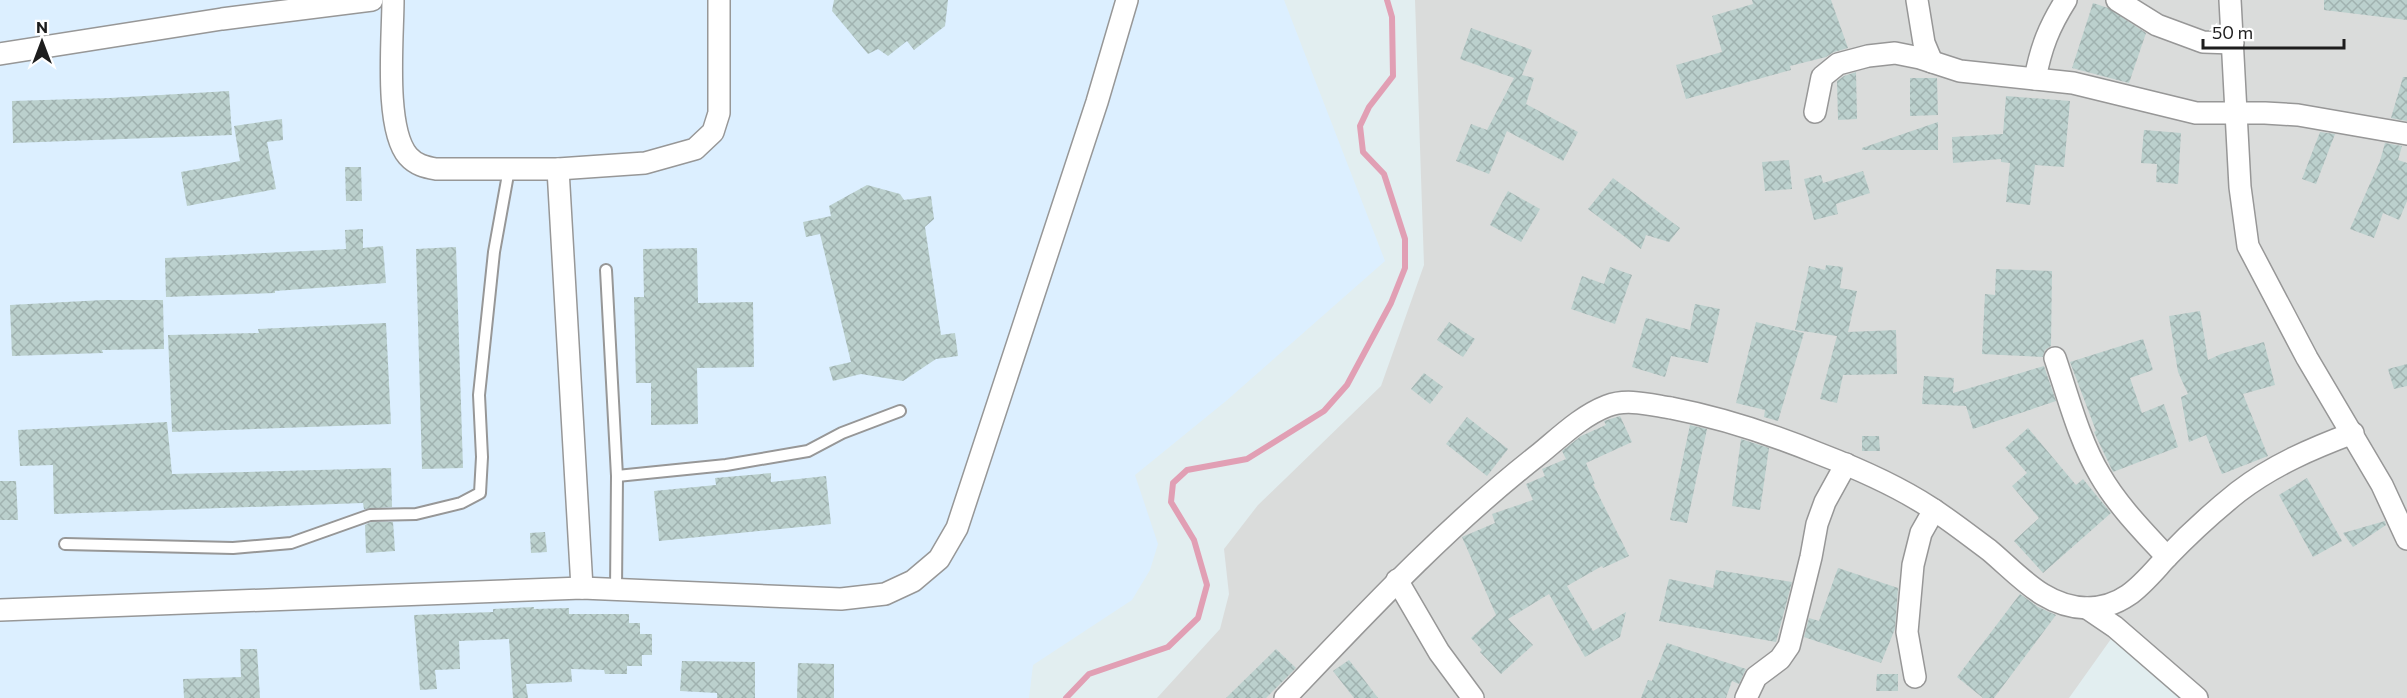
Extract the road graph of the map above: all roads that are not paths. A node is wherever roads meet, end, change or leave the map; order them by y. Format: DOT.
graph roads {
  1 [pos="372,0"];
  2 [pos="393,0"];
  3 [pos="719,0"];
  4 [pos="1126,0"];
  5 [pos="1917,0"];
  6 [pos="2066,0"];
  7 [pos="2117,0"];
  8 [pos="2230,0"];
  9 [pos="2233,43"];
  10 [pos="0,54"];
  11 [pos="1932,62"];
  12 [pos="2036,79"];
  13 [pos="1815,112"];
  14 [pos="2235,113"];
  15 [pos="2407,134"];
  16 [pos="509,169"];
  17 [pos="558,169"];
  18 [pos="606,270"];
  19 [pos="2055,358"];
  20 [pos="900,411"];
  21 [pos="2354,433"];
  22 [pos="1846,464"];
  23 [pos="618,476"];
  24 [pos="1934,510"];
  25 [pos="2407,539"];
  26 [pos="65,544"];
  27 [pos="2167,558"];
  28 [pos="1397,580"];
  29 [pos="582,588"];
  30 [pos="616,590"];
  31 [pos="2087,608"];
  32 [pos="0,610"];
  33 [pos="1915,677"];
  34 [pos="1285,698"];
  35 [pos="1473,698"];
  36 [pos="1746,698"];
  37 [pos="2197,698"];
  1 -- 10 [label="street"];
  2 -- 16 [label="street"];
  3 -- 17 [label="street"];
  4 -- 30 [label="street"];
  5 -- 11 [label="street"];
  6 -- 12 [label="street"];
  7 -- 9 [label="street"];
  8 -- 9 [label="street"];
  9 -- 14 [label="street"];
  11 -- 12 [label="street"];
  11 -- 13 [label="street"];
  12 -- 14 [label="street"];
  14 -- 15 [label="street"];
  14 -- 21 [label="street"];
  16 -- 17 [label="street"];
  16 -- 26 [label="lane"];
  17 -- 29 [label="street"];
  18 -- 23 [label="lane"];
  19 -- 27 [label="street"];
  20 -- 23 [label="lane"];
  21 -- 25 [label="street"];
  21 -- 27 [label="street"];
  22 -- 24 [label="street"];
  22 -- 28 [label="street"];
  22 -- 36 [label="street"];
  23 -- 30 [label="lane"];
  24 -- 31 [label="street"];
  24 -- 33 [label="street"];
  27 -- 31 [label="street"];
  28 -- 34 [label="street"];
  28 -- 35 [label="street"];
  29 -- 30 [label="street"];
  29 -- 32 [label="street"];
  31 -- 37 [label="street"];
}
